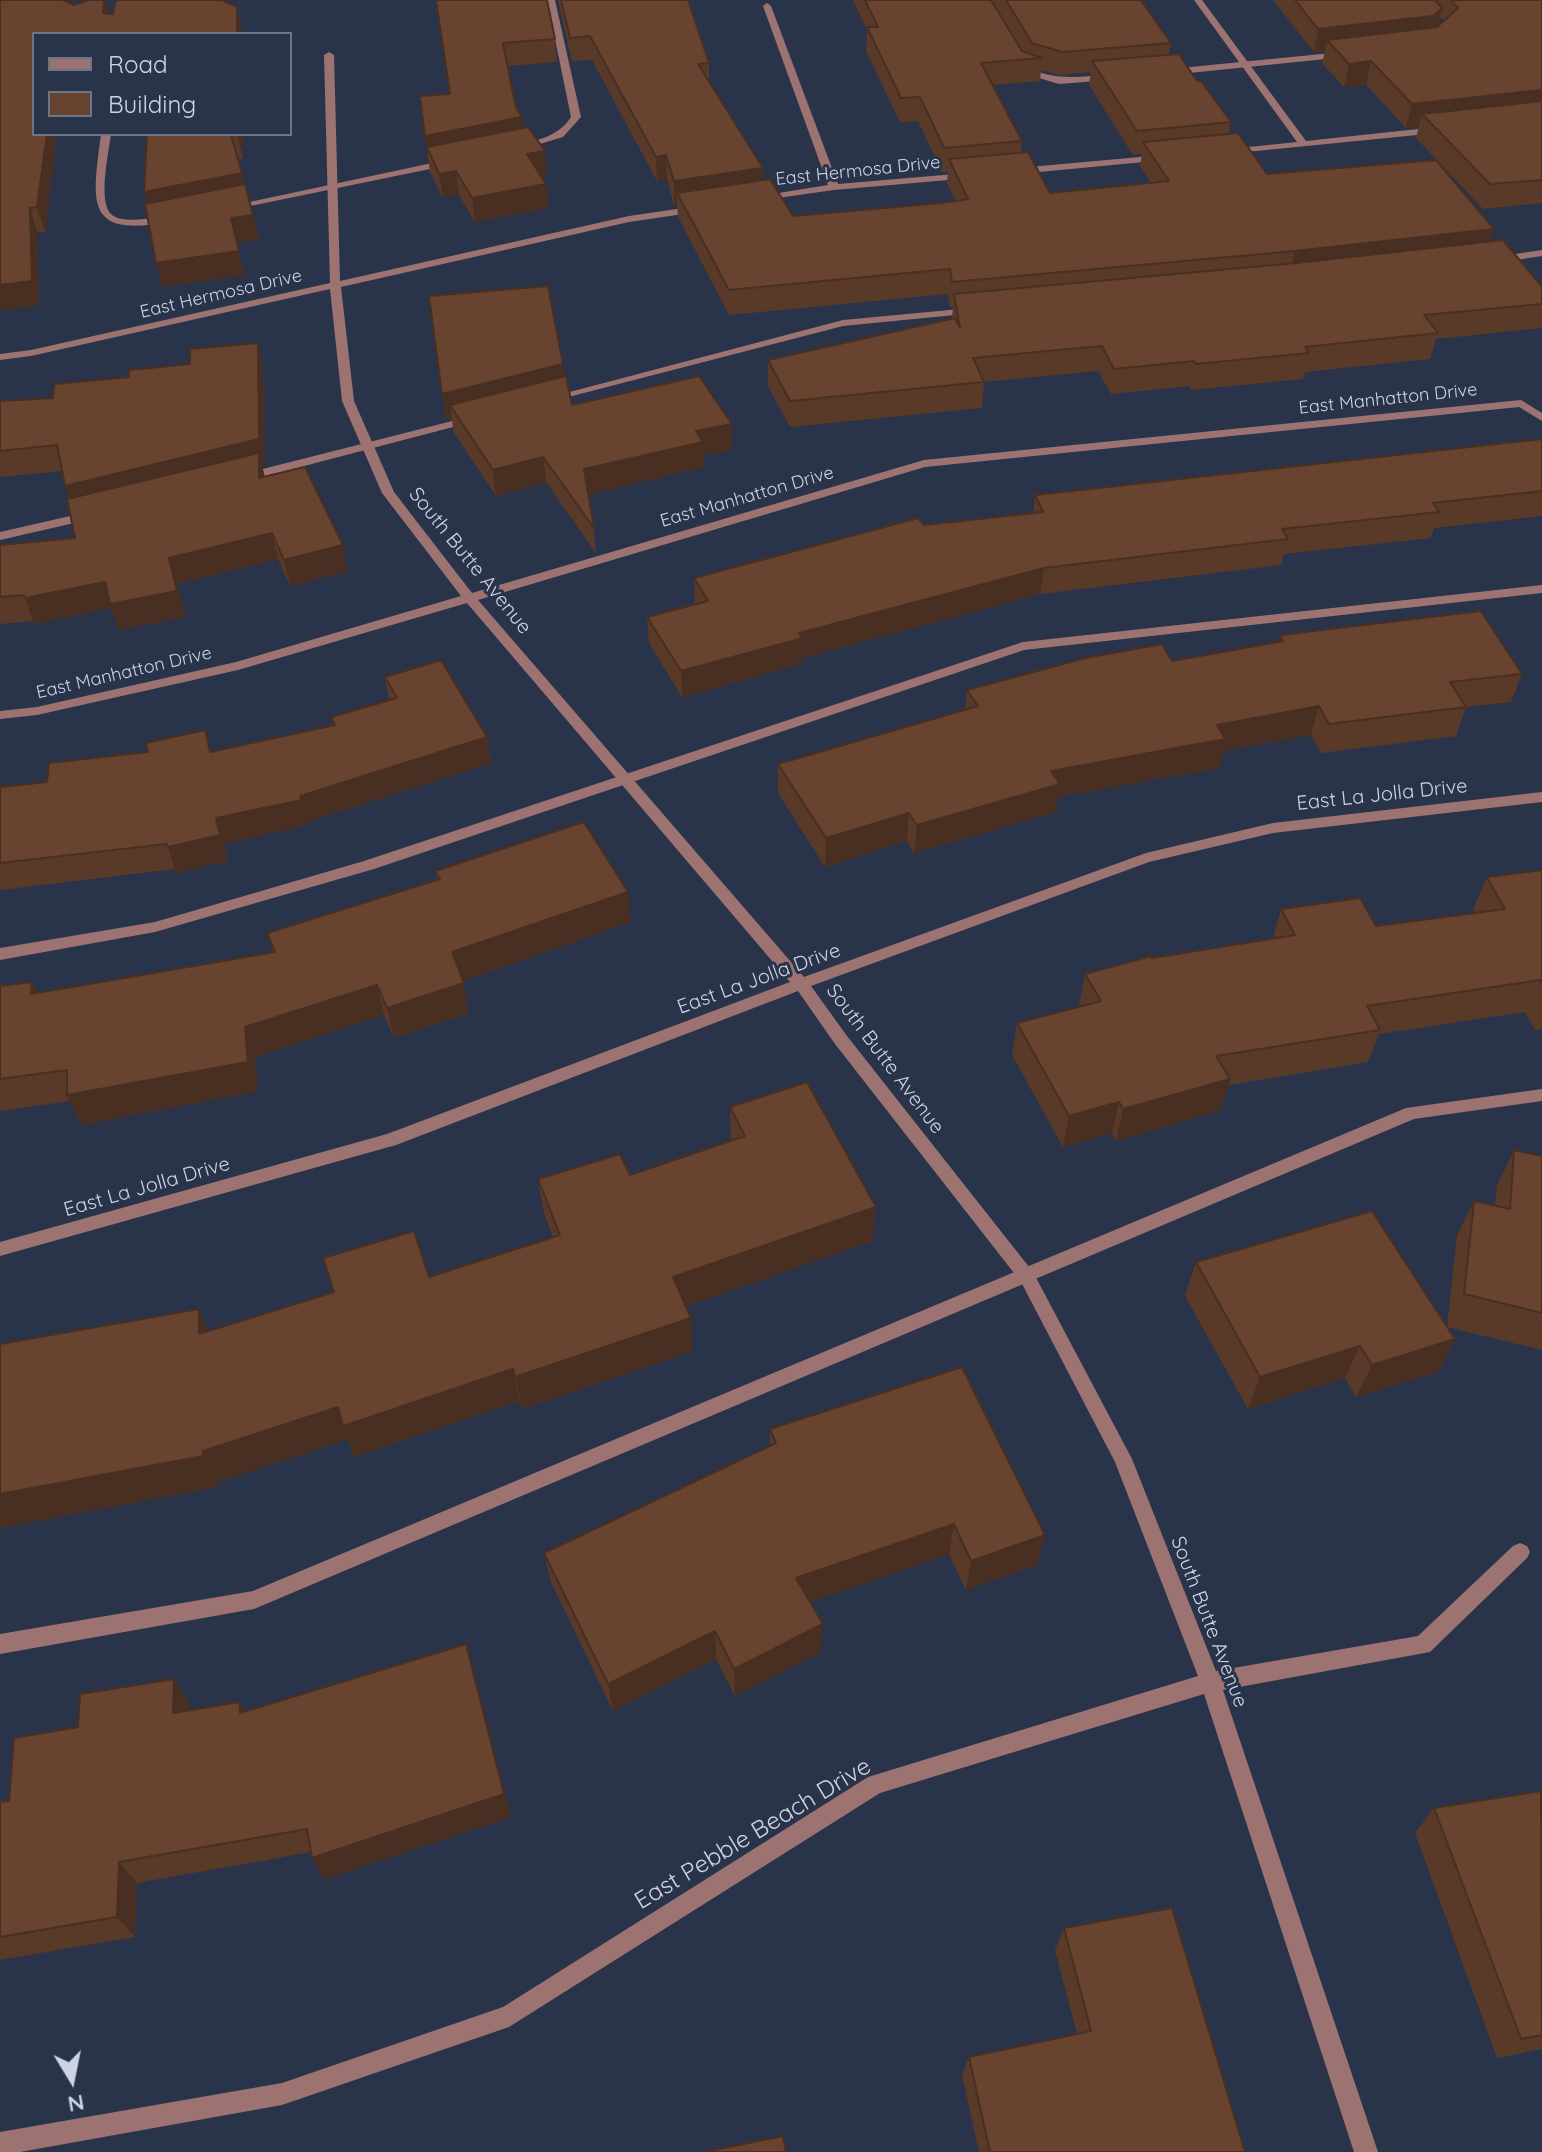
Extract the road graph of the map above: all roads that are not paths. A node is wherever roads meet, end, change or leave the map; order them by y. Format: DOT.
graph roads {
  1 [pos="551,0"];
  2 [pos="1198,0"];
  3 [pos="767,6"];
  4 [pos="1355,53"];
  5 [pos="329,55"];
  6 [pos="1018,60"];
  7 [pos="1246,66"];
  8 [pos="1154,74"];
  9 [pos="1122,76"];
  10 [pos="1447,129"];
  11 [pos="106,136"];
  12 [pos="1304,145"];
  13 [pos="503,151"];
  14 [pos="1210,154"];
  15 [pos="1179,157"];
  16 [pos="459,160"];
  17 [pos="1006,172"];
  18 [pos="975,175"];
  19 [pos="333,187"];
  20 [pos="834,187"];
  21 [pos="755,200"];
  22 [pos="707,207"];
  23 [pos="214,210"];
  24 [pos="186,216"];
  25 [pos="1542,253"];
  26 [pos="1489,261"];
  27 [pos="335,285"];
  28 [pos="982,310"];
  29 [pos="0,357"];
  30 [pos="543,401"];
  31 [pos="483,417"];
  32 [pos="1542,418"];
  33 [pos="368,447"];
  34 [pos="228,481"];
  35 [pos="105,512"];
  36 [pos="0,536"];
  37 [pos="1542,589"];
  38 [pos="468,596"];
  39 [pos="0,715"];
  40 [pos="626,780"];
  41 [pos="1542,797"];
  42 [pos="0,954"];
  43 [pos="801,984"];
  44 [pos="1542,1095"];
  45 [pos="0,1249"];
  46 [pos="1027,1277"];
  47 [pos="1520,1552"];
  48 [pos="0,1644"];
  49 [pos="1210,1682"];
  50 [pos="0,2144"];
  51 [pos="1366,2152"];
  1 -- 13 [label="street"];
  2 -- 7 [label="street"];
  3 -- 20 [label="street"];
  4 -- 7 [label="street"];
  5 -- 19 [label="street, South Butte Avenue"];
  6 -- 9 [label="street"];
  7 -- 8 [label="street"];
  7 -- 12 [label="street"];
  10 -- 12 [label="street"];
  11 -- 24 [label="street"];
  12 -- 14 [label="street"];
  15 -- 17 [label="street"];
  16 -- 19 [label="street"];
  18 -- 20 [label="street, East Hermosa Drive"];
  19 -- 23 [label="street"];
  19 -- 27 [label="street, South Butte Avenue"];
  20 -- 21 [label="street, East Hermosa Drive"];
  22 -- 27 [label="street, East Hermosa Drive"];
  25 -- 26 [label="street"];
  27 -- 29 [label="street, East Hermosa Drive"];
  27 -- 33 [label="street, South Butte Avenue"];
  28 -- 30 [label="street"];
  31 -- 33 [label="street"];
  32 -- 38 [label="street, East Manhatton Drive"];
  33 -- 34 [label="street"];
  33 -- 38 [label="street, South Butte Avenue"];
  35 -- 36 [label="street"];
  37 -- 40 [label="street"];
  38 -- 39 [label="street, East Manhatton Drive"];
  38 -- 40 [label="street, South Butte Avenue"];
  40 -- 42 [label="street"];
  40 -- 43 [label="street, South Butte Avenue"];
  41 -- 43 [label="street, East La Jolla Drive"];
  43 -- 45 [label="street, East La Jolla Drive"];
  43 -- 46 [label="street, South Butte Avenue"];
  44 -- 46 [label="street"];
  46 -- 48 [label="street"];
  46 -- 49 [label="street, South Butte Avenue"];
  47 -- 49 [label="street, East Pebble Beach Drive"];
  49 -- 50 [label="street, East Pebble Beach Drive"];
  49 -- 51 [label="street, South Butte Avenue"];
}
